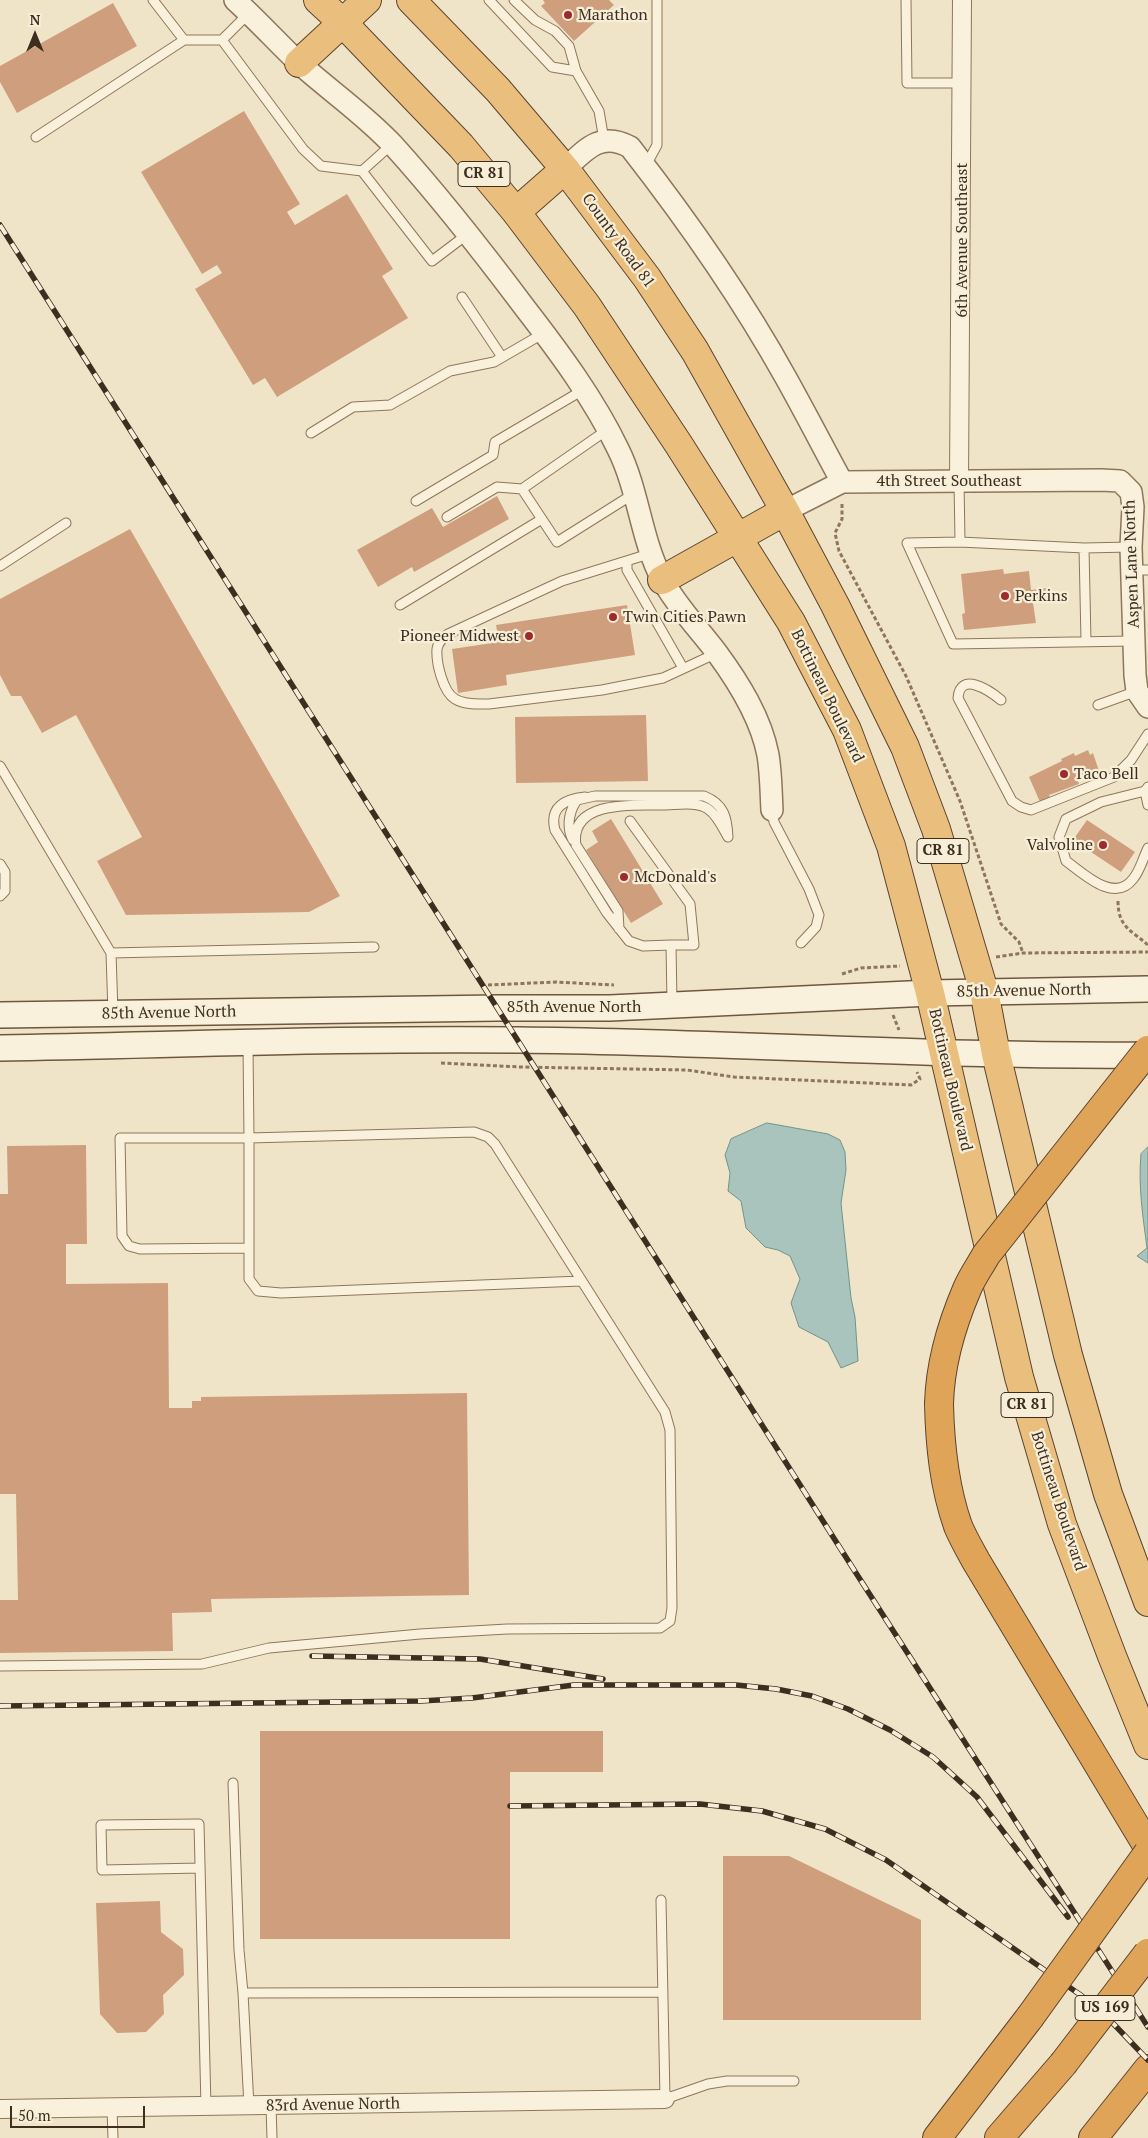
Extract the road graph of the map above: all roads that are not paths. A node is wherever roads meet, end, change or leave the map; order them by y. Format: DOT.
graph roads {
  1 [pos="318,0"];
  2 [pos="368,0"];
  3 [pos="411,0"];
  4 [pos="489,0"];
  5 [pos="514,0"];
  6 [pos="657,0"];
  7 [pos="906,0"];
  8 [pos="962,0"];
  9 [pos="159,2"];
  10 [pos="242,6"];
  11 [pos="343,23"];
  12 [pos="184,40"];
  13 [pos="222,40"];
  14 [pos="299,63"];
  15 [pos="576,70"];
  16 [pos="963,83"];
  17 [pos="36,137"];
  18 [pos="604,140"];
  19 [pos="392,144"];
  20 [pos="645,166"];
  21 [pos="565,169"];
  22 [pos="362,171"];
  23 [pos="516,212"];
  24 [pos="469,233"];
  25 [pos="462,296"];
  26 [pos="544,333"];
  27 [pos="502,357"];
  28 [pos="583,390"];
  29 [pos="608,430"];
  30 [pos="311,434"];
  31 [pos="960,481"];
  32 [pos="1120,481"];
  33 [pos="842,482"];
  34 [pos="522,489"];
  35 [pos="635,493"];
  36 [pos="416,502"];
  37 [pos="785,511"];
  38 [pos="447,517"];
  39 [pos="542,519"];
  40 [pos="66,523"];
  41 [pos="738,538"];
  42 [pos="960,542"];
  43 [pos="1131,547"];
  44 [pos="1084,548"];
  45 [pos="652,553"];
  46 [pos="627,561"];
  47 [pos="0,566"];
  48 [pos="1141,570"];
  49 [pos="662,580"];
  50 [pos="400,605"];
  51 [pos="1086,641"];
  52 [pos="1134,641"];
  53 [pos="717,653"];
  54 [pos="683,668"];
  55 [pos="1142,699"];
  56 [pos="1001,700"];
  57 [pos="1098,706"];
  58 [pos="1148,734"];
  59 [pos="0,766"];
  60 [pos="1147,789"];
  61 [pos="585,797"];
  62 [pos="1148,805"];
  63 [pos="772,810"];
  64 [pos="630,821"];
  65 [pos="576,845"];
  66 [pos="1148,848"];
  67 [pos="0,864"];
  68 [pos="0,896"];
  69 [pos="619,929"];
  70 [pos="801,943"];
  71 [pos="671,945"];
  72 [pos="374,947"];
  73 [pos="111,953"];
  74 [pos="1148,989"];
  75 [pos="984,991"];
  76 [pos="930,993"];
  77 [pos="672,1006"];
  78 [pos="247,1012"];
  79 [pos="113,1013"];
  80 [pos="0,1015"];
  81 [pos="248,1043"];
  82 [pos="114,1046"];
  83 [pos="0,1048"];
  84 [pos="1148,1050"];
  85 [pos="943,1053"];
  86 [pos="996,1054"];
  87 [pos="1148,1055"];
  88 [pos="249,1138"];
  89 [pos="249,1248"];
  90 [pos="581,1281"];
  91 [pos="1148,1602"];
  92 [pos="0,1666"];
  93 [pos="1148,1745"];
  94 [pos="233,1783"];
  95 [pos="1148,1847"];
  96 [pos="1148,1853"];
  97 [pos="200,1868"];
  98 [pos="661,1900"];
  99 [pos="1148,1953"];
  100 [pos="663,1992"];
  101 [pos="243,1993"];
  102 [pos="1148,2069"];
  103 [pos="794,2081"];
  104 [pos="665,2099"];
  105 [pos="249,2106"];
  106 [pos="271,2106"];
  107 [pos="206,2107"];
  108 [pos="112,2108"];
  109 [pos="0,2109"];
  110 [pos="1097,2133"];
  111 [pos="113,2138"];
  112 [pos="272,2138"];
  113 [pos="937,2138"];
  114 [pos="999,2138"];
  1 -- 11 [label="highway, CR 81"];
  2 -- 11 [label="highway"];
  3 -- 21 [label="highway, County Road 81 / CR 81"];
  4 -- 15 [label="lane"];
  5 -- 15 [label="lane"];
  6 -- 20 [label="lane"];
  7 -- 16 [label="lane"];
  8 -- 16 [label="street, 6th Avenue Southeast"];
  9 -- 12 [label="lane"];
  10 -- 13 [label="lane"];
  10 -- 14 [label="street"];
  11 -- 14 [label="highway"];
  11 -- 23 [label="highway, CR 81"];
  12 -- 13 [label="lane"];
  12 -- 17 [label="lane"];
  13 -- 22 [label="lane"];
  14 -- 19 [label="street"];
  15 -- 18 [label="lane"];
  16 -- 31 [label="street, 6th Avenue Southeast"];
  18 -- 20 [label="street"];
  18 -- 21 [label="street"];
  19 -- 22 [label="lane"];
  19 -- 24 [label="street"];
  20 -- 33 [label="street"];
  21 -- 23 [label="highway"];
  21 -- 37 [label="highway, County Road 81 / CR 81"];
  22 -- 24 [label="lane"];
  23 -- 41 [label="highway, Bottineau Boulevard / CR 81"];
  24 -- 26 [label="street"];
  25 -- 27 [label="lane"];
  26 -- 27 [label="lane"];
  26 -- 28 [label="street"];
  27 -- 30 [label="lane"];
  28 -- 29 [label="street"];
  28 -- 36 [label="lane"];
  29 -- 34 [label="lane"];
  29 -- 35 [label="street"];
  31 -- 32 [label="street, 4th Street Southeast"];
  31 -- 33 [label="street, 4th Street Southeast"];
  31 -- 42 [label="lane"];
  32 -- 43 [label="street, Aspen Lane North"];
  33 -- 37 [label="street, 4th Street Southeast"];
  34 -- 38 [label="lane"];
  34 -- 39 [label="lane"];
  35 -- 39 [label="lane"];
  35 -- 45 [label="street"];
  37 -- 41 [label="highway"];
  37 -- 75 [label="highway, CR 81"];
  39 -- 50 [label="lane"];
  40 -- 47 [label="lane"];
  41 -- 49 [label="highway"];
  41 -- 76 [label="highway, Bottineau Boulevard / CR 81"];
  42 -- 44 [label="lane"];
  42 -- 51 [label="lane"];
  43 -- 44 [label="lane"];
  43 -- 48 [label="street, Aspen Lane North"];
  44 -- 51 [label="lane"];
  45 -- 46 [label="lane"];
  45 -- 49 [label="street"];
  46 -- 54 [label="lane"];
  46 -- 54 [label="lane"];
  48 -- 52 [label="street, Aspen Lane North"];
  49 -- 53 [label="street"];
  51 -- 52 [label="lane"];
  52 -- 55 [label="street, Aspen Lane North"];
  53 -- 54 [label="lane"];
  53 -- 63 [label="street"];
  55 -- 57 [label="lane"];
  56 -- 58 [label="lane"];
  59 -- 73 [label="lane"];
  60 -- 62 [label="lane"];
  60 -- 66 [label="lane"];
  61 -- 65 [label="lane"];
  61 -- 65 [label="lane"];
  61 -- 69 [label="lane"];
  63 -- 70 [label="lane"];
  64 -- 71 [label="lane"];
  65 -- 69 [label="lane"];
  67 -- 68 [label="lane"];
  69 -- 71 [label="lane"];
  71 -- 77 [label="lane"];
  72 -- 73 [label="lane"];
  73 -- 79 [label="lane"];
  74 -- 75 [label="main road, 85th Avenue North"];
  75 -- 76 [label="main road, 85th Avenue North"];
  75 -- 86 [label="highway, CR 81"];
  76 -- 77 [label="main road, 85th Avenue North"];
  76 -- 85 [label="highway, Bottineau Boulevard / CR 81"];
  77 -- 78 [label="main road, 85th Avenue North"];
  78 -- 79 [label="main road, 85th Avenue North"];
  78 -- 81 [label="main road"];
  79 -- 80 [label="main road, 85th Avenue North"];
  79 -- 82 [label="main road"];
  81 -- 82 [label="main road, 85th Avenue North"];
  81 -- 85 [label="main road, 85th Avenue North"];
  81 -- 88 [label="lane"];
  82 -- 83 [label="main road, 85th Avenue North"];
  84 -- 95 [label="highway, bridge"];
  85 -- 86 [label="main road, 85th Avenue North"];
  85 -- 93 [label="highway, Bottineau Boulevard / CR 81"];
  86 -- 87 [label="main road, 85th Avenue North"];
  86 -- 91 [label="highway, CR 81"];
  88 -- 89 [label="lane"];
  88 -- 89 [label="lane"];
  88 -- 90 [label="lane"];
  89 -- 90 [label="lane"];
  90 -- 92 [label="lane"];
  94 -- 101 [label="lane"];
  96 -- 113 [label="highway, bridge"];
  97 -- 97 [label="lane"];
  97 -- 107 [label="lane"];
  98 -- 100 [label="lane"];
  99 -- 114 [label="highway, US 169, bridge"];
  100 -- 101 [label="lane"];
  100 -- 104 [label="lane"];
  101 -- 105 [label="lane"];
  102 -- 110 [label="highway"];
  103 -- 104 [label="lane"];
  104 -- 106 [label="street, 83rd Avenue North"];
  105 -- 106 [label="street, 83rd Avenue North"];
  105 -- 107 [label="street, 83rd Avenue North"];
  106 -- 112 [label="lane"];
  107 -- 108 [label="street, 83rd Avenue North"];
  108 -- 109 [label="street, 83rd Avenue North"];
  108 -- 111 [label="lane"];
}
